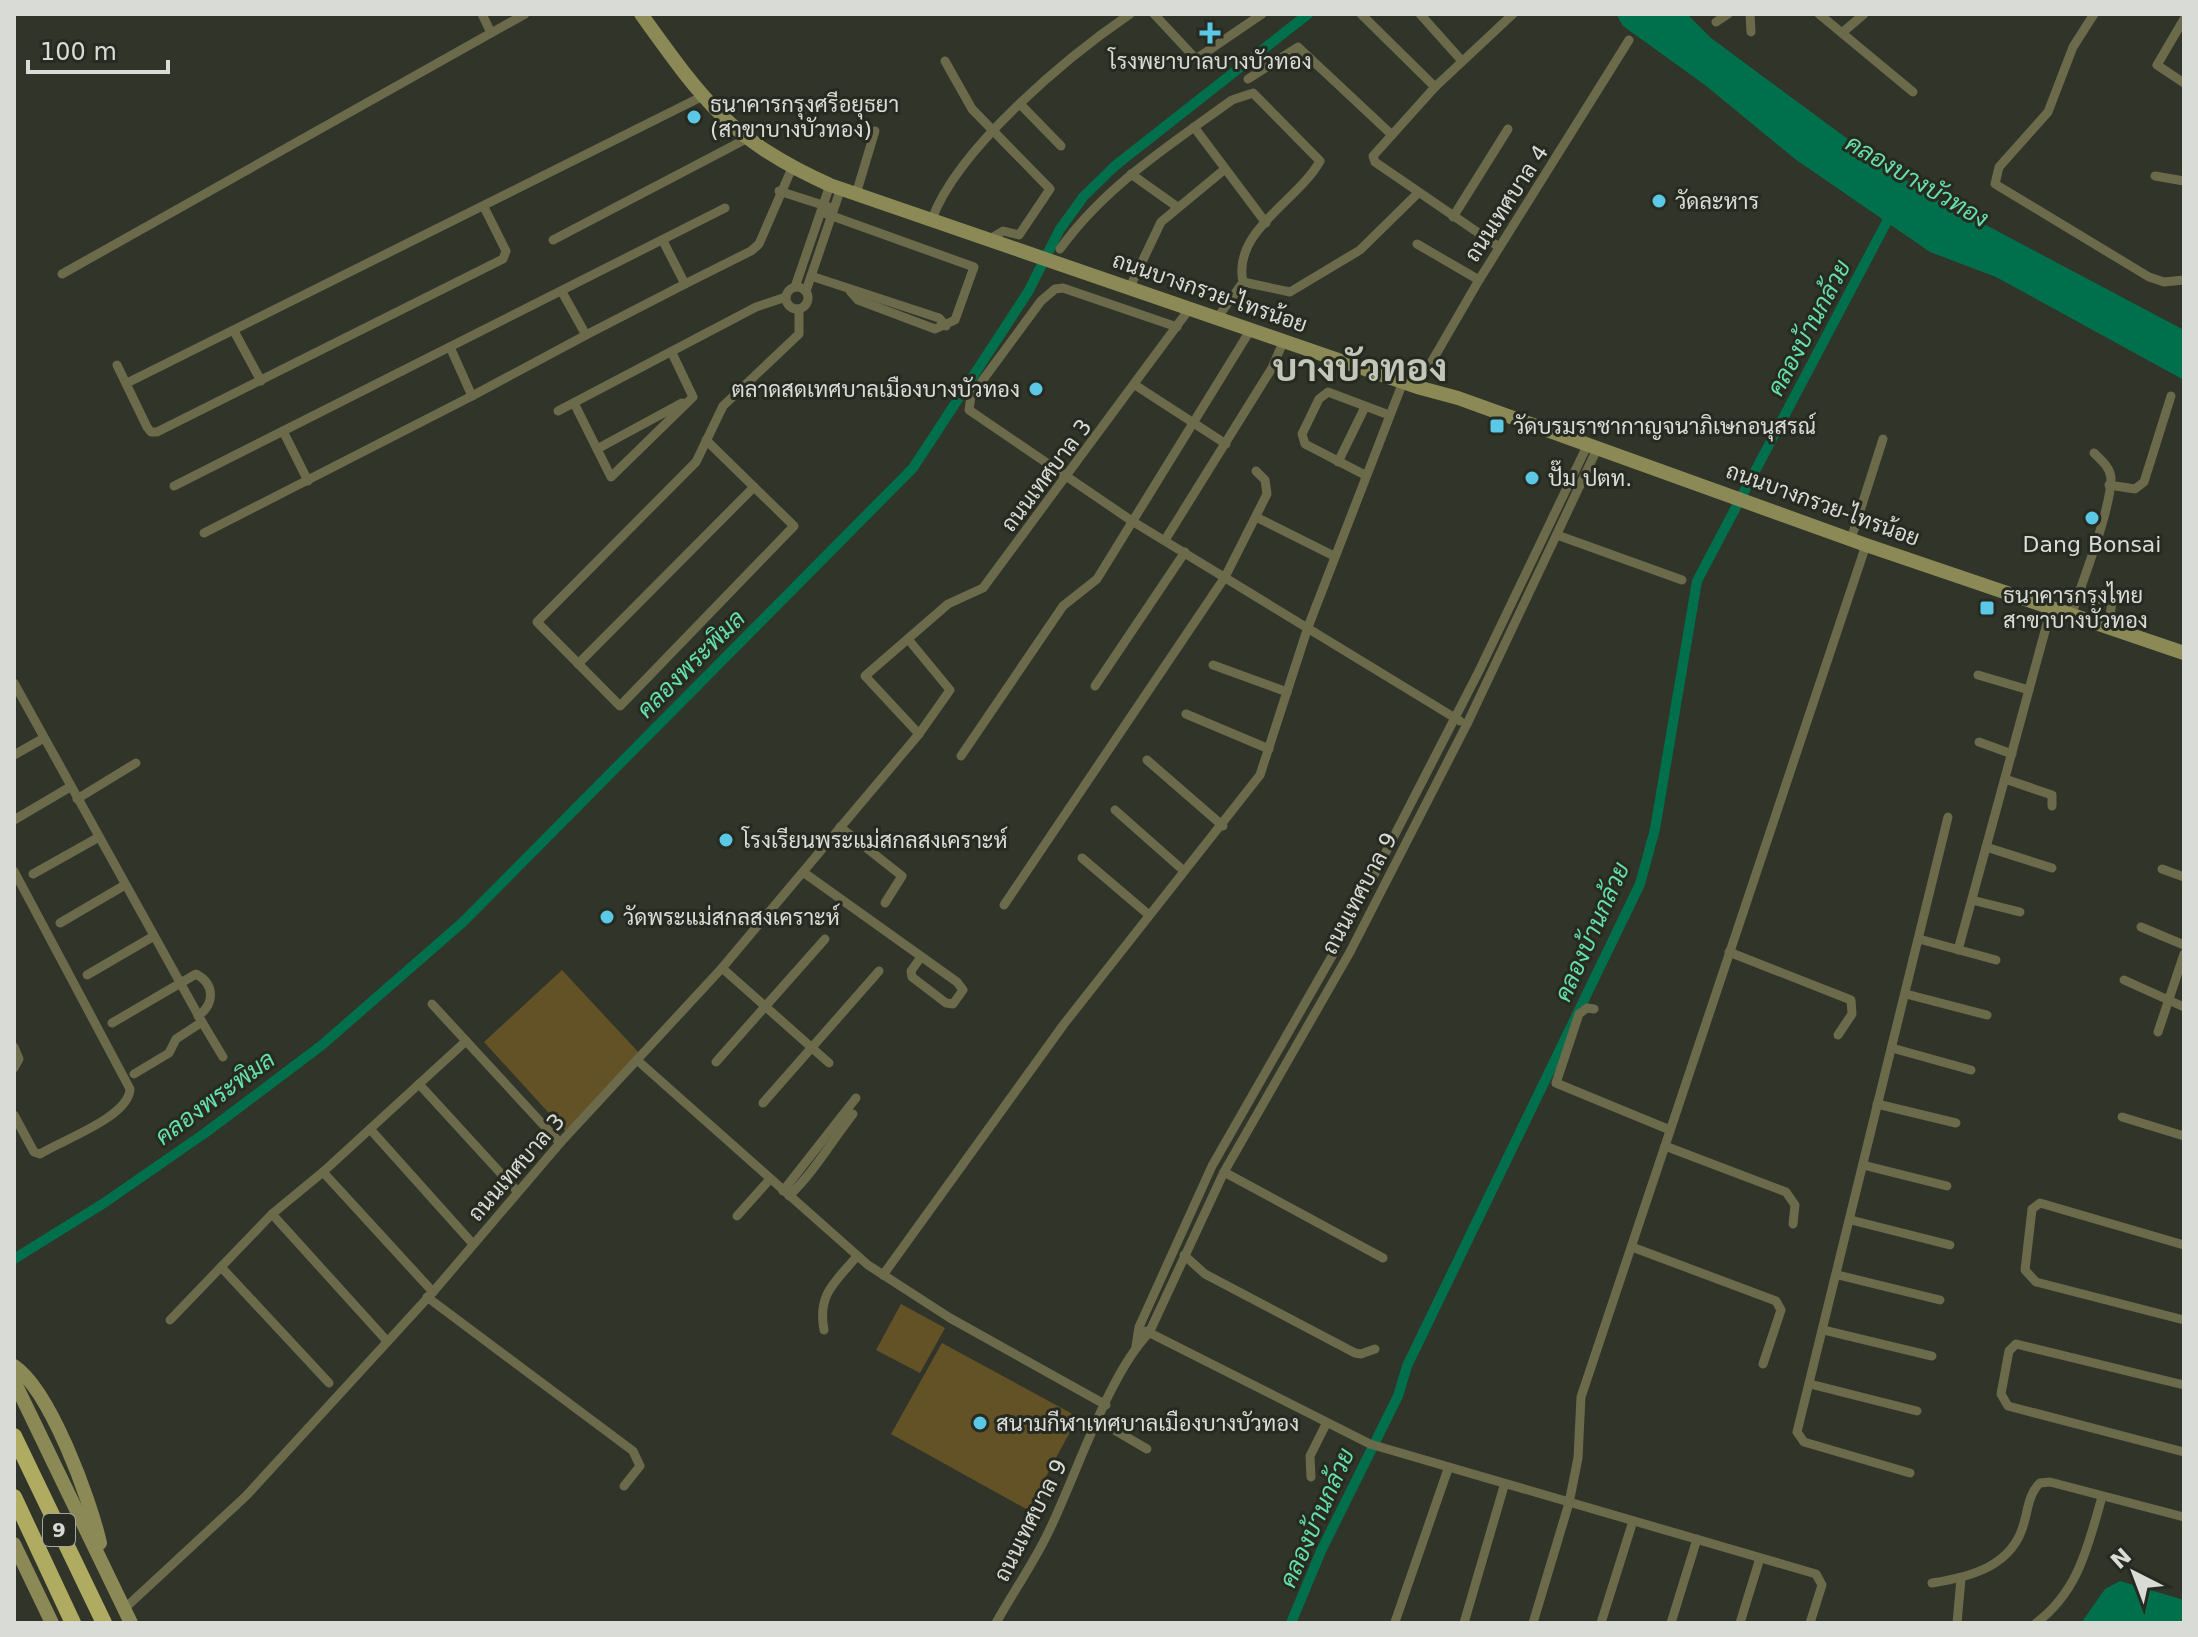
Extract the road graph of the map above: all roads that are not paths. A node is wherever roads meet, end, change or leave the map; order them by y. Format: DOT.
graph roads {
  1 [pos="482,14"];
  2 [pos="525,14"];
  3 [pos="641,14"];
  4 [pos="1130,14"];
  5 [pos="1154,14"];
  6 [pos="1262,14"];
  7 [pos="1361,14"];
  8 [pos="1420,14"];
  9 [pos="1513,14"];
  10 [pos="1728,14"];
  11 [pos="1750,14"];
  12 [pos="1819,14"];
  13 [pos="1864,14"];
  14 [pos="2094,14"];
  15 [pos="2177,14"];
  16 [pos="2184,19"];
  17 [pos="1716,22"];
  18 [pos="1751,32"];
  19 [pos="1843,32"];
  20 [pos="491,33"];
  21 [pos="1629,40"];
  22 [pos="945,61"];
  23 [pos="1462,61"];
  24 [pos="1248,79"];
  25 [pos="2184,83"];
  26 [pos="1435,87"];
  27 [pos="1913,92"];
  28 [pos="701,97"];
  29 [pos="1021,105"];
  30 [pos="1194,127"];
  31 [pos="1508,129"];
  32 [pos="875,131"];
  33 [pos="993,132"];
  34 [pos="1392,135"];
  35 [pos="746,139"];
  36 [pos="1061,146"];
  37 [pos="792,168"];
  38 [pos="1225,169"];
  39 [pos="1131,174"];
  40 [pos="2155,176"];
  41 [pos="2184,181"];
  42 [pos="835,186"];
  43 [pos="779,191"];
  44 [pos="1418,193"];
  45 [pos="856,194"];
  46 [pos="1176,206"];
  47 [pos="484,207"];
  48 [pos="725,208"];
  49 [pos="828,211"];
  50 [pos="1453,217"];
  51 [pos="932,219"];
  52 [pos="1266,223"];
  53 [pos="990,239"];
  54 [pos="553,240"];
  55 [pos="663,241"];
  56 [pos="1417,244"];
  57 [pos="1499,247"];
  58 [pos="1060,249"];
  59 [pos="62,274"];
  60 [pos="811,276"];
  61 [pos="1479,280"];
  62 [pos="2184,280"];
  63 [pos="1243,282"];
  64 [pos="685,284"];
  65 [pos="795,287"];
  66 [pos="1130,287"];
  67 [pos="806,291"];
  68 [pos="562,292"];
  69 [pos="786,297"];
  70 [pos="1190,308"];
  71 [pos="799,309"];
  72 [pos="1218,317"];
  73 [pos="1177,327"];
  74 [pos="1251,329"];
  75 [pos="234,331"];
  76 [pos="586,335"];
  77 [pos="1284,340"];
  78 [pos="450,347"];
  79 [pos="672,353"];
  80 [pos="117,365"];
  81 [pos="261,381"];
  82 [pos="127,383"];
  83 [pos="1410,384"];
  84 [pos="1135,385"];
  85 [pos="472,396"];
  86 [pos="2171,396"];
  87 [pos="693,397"];
  88 [pos="574,403"];
  89 [pos="1365,407"];
  90 [pos="558,411"];
  91 [pos="1389,415"];
  92 [pos="1194,422"];
  93 [pos="283,431"];
  94 [pos="1883,439"];
  95 [pos="706,440"];
  96 [pos="1226,444"];
  97 [pos="1593,446"];
  98 [pos="597,449"];
  99 [pos="2094,453"];
  100 [pos="1338,462"];
  101 [pos="1256,471"];
  102 [pos="1365,475"];
  103 [pos="1068,478"];
  104 [pos="308,481"];
  105 [pos="2109,485"];
  106 [pos="174,486"];
  107 [pos="754,487"];
  108 [pos="1256,517"];
  109 [pos="1132,521"];
  110 [pos="204,533"];
  111 [pos="1557,535"];
  112 [pos="1165,540"];
  113 [pos="1858,542"];
  114 [pos="1185,552"];
  115 [pos="1334,556"];
  116 [pos="1225,577"];
  117 [pos="1682,580"];
  118 [pos="2078,594"];
  119 [pos="2051,609"];
  120 [pos="2071,616"];
  121 [pos="1308,627"];
  122 [pos="2108,628"];
  123 [pos="908,639"];
  124 [pos="2183,651"];
  125 [pos="578,664"];
  126 [pos="1213,665"];
  127 [pos="1978,675"];
  128 [pos="1095,686"];
  129 [pos="15,687"];
  130 [pos="2029,690"];
  131 [pos="1287,692"];
  132 [pos="1186,714"];
  133 [pos="1455,718"];
  134 [pos="1467,724"];
  135 [pos="919,734"];
  136 [pos="44,738"];
  137 [pos="1979,742"];
  138 [pos="1269,749"];
  139 [pos="2012,754"];
  140 [pos="14,755"];
  141 [pos="961,756"];
  142 [pos="1147,760"];
  143 [pos="136,763"];
  144 [pos="2005,779"];
  145 [pos="70,787"];
  146 [pos="77,799"];
  147 [pos="2052,806"];
  148 [pos="1115,810"];
  149 [pos="1948,817"];
  150 [pos="14,820"];
  151 [pos="1223,826"];
  152 [pos="840,827"];
  153 [pos="99,837"];
  154 [pos="1986,847"];
  155 [pos="1082,858"];
  156 [pos="2052,868"];
  157 [pos="2162,869"];
  158 [pos="14,871"];
  159 [pos="1184,871"];
  160 [pos="803,872"];
  161 [pos="33,874"];
  162 [pos="2184,877"];
  163 [pos="125,885"];
  164 [pos="1972,900"];
  165 [pos="885,903"];
  166 [pos="1004,905"];
  167 [pos="2020,912"];
  168 [pos="1149,915"];
  169 [pos="60,923"];
  170 [pos="2141,927"];
  171 [pos="154,936"];
  172 [pos="825,939"];
  173 [pos="1919,939"];
  174 [pos="2184,945"];
  175 [pos="1958,950"];
  176 [pos="1729,952"];
  177 [pos="2184,954"];
  178 [pos="921,957"];
  179 [pos="1996,960"];
  180 [pos="722,968"];
  181 [pos="879,971"];
  182 [pos="87,975"];
  183 [pos="2124,980"];
  184 [pos="180,983"];
  185 [pos="1906,994"];
  186 [pos="2166,1000"];
  187 [pos="432,1004"];
  188 [pos="2184,1007"];
  189 [pos="765,1008"];
  190 [pos="1594,1009"];
  191 [pos="1987,1015"];
  192 [pos="200,1019"];
  193 [pos="112,1023"];
  194 [pos="2158,1032"];
  195 [pos="1838,1035"];
  196 [pos="466,1041"];
  197 [pos="14,1047"];
  198 [pos="812,1048"];
  199 [pos="1892,1048"];
  200 [pos="223,1057"];
  201 [pos="637,1060"];
  202 [pos="716,1062"];
  203 [pos="829,1063"];
  204 [pos="14,1068"];
  205 [pos="1971,1070"];
  206 [pos="134,1074"];
  207 [pos="419,1084"];
  208 [pos="856,1098"];
  209 [pos="763,1103"];
  210 [pos="1877,1104"];
  211 [pos="853,1114"];
  212 [pos="14,1115"];
  213 [pos="2122,1117"];
  214 [pos="1956,1123"];
  215 [pos="370,1129"];
  216 [pos="1670,1130"];
  217 [pos="2184,1136"];
  218 [pos="560,1143"];
  219 [pos="1665,1146"];
  220 [pos="1863,1165"];
  221 [pos="323,1172"];
  222 [pos="1224,1172"];
  223 [pos="770,1179"];
  224 [pos="1947,1186"];
  225 [pos="517,1191"];
  226 [pos="786,1193"];
  227 [pos="272,1214"];
  228 [pos="737,1216"];
  229 [pos="1851,1220"];
  230 [pos="1793,1224"];
  231 [pos="473,1244"];
  232 [pos="1950,1245"];
  233 [pos="2184,1245"];
  234 [pos="1632,1247"];
  235 [pos="1184,1255"];
  236 [pos="857,1256"];
  237 [pos="1383,1258"];
  238 [pos="221,1267"];
  239 [pos="883,1275"];
  240 [pos="1838,1275"];
  241 [pos="430,1294"];
  242 [pos="1940,1300"];
  243 [pos="170,1320"];
  244 [pos="2184,1320"];
  245 [pos="1139,1327"];
  246 [pos="824,1330"];
  247 [pos="1824,1330"];
  248 [pos="1149,1333"];
  249 [pos="387,1341"];
  250 [pos="1136,1346"];
  251 [pos="1375,1349"];
  252 [pos="1932,1356"];
  253 [pos="1763,1364"];
  254 [pos="14,1366"];
  255 [pos="14,1381"];
  256 [pos="329,1383"];
  257 [pos="1810,1384"];
  258 [pos="2184,1385"];
  259 [pos="1106,1405"];
  260 [pos="1917,1411"];
  261 [pos="1099,1421"];
  262 [pos="1326,1424"];
  263 [pos="14,1437"];
  264 [pos="1147,1449"];
  265 [pos="2184,1452"];
  266 [pos="1448,1469"];
  267 [pos="1910,1473"];
  268 [pos="1311,1477"];
  269 [pos="624,1486"];
  270 [pos="1504,1486"];
  271 [pos="14,1497"];
  272 [pos="2102,1497"];
  273 [pos="1569,1503"];
  274 [pos="2184,1517"];
  275 [pos="1633,1521"];
  276 [pos="1697,1539"];
  277 [pos="14,1544"];
  278 [pos="1760,1558"];
  279 [pos="14,1563"];
  280 [pos="105,1566"];
  281 [pos="1961,1579"];
  282 [pos="1932,1583"];
  283 [pos="42,1603"];
  284 [pos="128,1616"];
  285 [pos="1395,1622"];
  286 [pos="52,1623"];
  287 [pos="73,1623"];
  288 [pos="104,1623"];
  289 [pos="996,1623"];
  290 [pos="1464,1623"];
  291 [pos="1533,1623"];
  292 [pos="1601,1623"];
  293 [pos="1671,1623"];
  294 [pos="1740,1623"];
  295 [pos="1810,1623"];
  296 [pos="1957,1623"];
  297 [pos="2036,1623"];
  1 -- 20 [label="street"];
  2 -- 20 [label="street"];
  3 -- 28 [label="main road, ถนนบางกรวย-ไทรน้อย"];
  4 -- 29 [label="street"];
  5 -- 6 [label="street"];
  7 -- 26 [label="street"];
  8 -- 23 [label="street"];
  9 -- 23 [label="street"];
  10 -- 17 [label="street"];
  11 -- 18 [label="street"];
  12 -- 19 [label="street"];
  13 -- 19 [label="street"];
  14 -- 62 [label="street"];
  15 -- 16 [label="street"];
  16 -- 25 [label="street"];
  19 -- 27 [label="street"];
  20 -- 59 [label="street"];
  21 -- 57 [label="street, ถนนเทศบาล 4"];
  22 -- 33 [label="street"];
  23 -- 26 [label="street"];
  24 -- 34 [label="street"];
  26 -- 34 [label="street"];
  28 -- 35 [label="main road, ถนนบางกรวย-ไทรน้อย"];
  28 -- 47 [label="street"];
  29 -- 33 [label="street"];
  29 -- 36 [label="street"];
  30 -- 38 [label="street"];
  30 -- 39 [label="street"];
  30 -- 52 [label="street"];
  31 -- 50 [label="street"];
  32 -- 45 [label="street"];
  33 -- 51 [label="street"];
  33 -- 53 [label="street"];
  34 -- 44 [label="street"];
  35 -- 37 [label="main road, ถนนบางกรวย-ไทรน้อย"];
  35 -- 54 [label="street"];
  37 -- 42 [label="main road, ถนนบางกรวย-ไทรน้อย"];
  37 -- 43 [label="street"];
  38 -- 46 [label="street"];
  38 -- 52 [label="street"];
  39 -- 46 [label="street"];
  39 -- 58 [label="street"];
  40 -- 41 [label="street"];
  42 -- 45 [label="main road, ถนนบางกรวย-ไทรน้อย"];
  42 -- 49 [label="street"];
  43 -- 49 [label="street"];
  43 -- 64 [label="street"];
  44 -- 50 [label="street"];
  44 -- 63 [label="street"];
  45 -- 51 [label="main road, ถนนบางกรวย-ไทรน้อย"];
  46 -- 66 [label="street"];
  47 -- 75 [label="street"];
  47 -- 81 [label="street"];
  48 -- 55 [label="street"];
  49 -- 60 [label="street"];
  49 -- 60 [label="street"];
  49 -- 65 [label="street"];
  50 -- 57 [label="street"];
  51 -- 53 [label="main road, ถนนบางกรวย-ไทรน้อย"];
  52 -- 63 [label="street"];
  53 -- 66 [label="main road, ถนนบางกรวย-ไทรน้อย"];
  55 -- 64 [label="street"];
  55 -- 68 [label="street"];
  56 -- 61 [label="street"];
  57 -- 61 [label="street, ถนนเทศบาล 4"];
  60 -- 67 [label="street"];
  61 -- 83 [label="street, ถนนเทศบาล 4"];
  63 -- 72 [label="street"];
  64 -- 76 [label="street"];
  65 -- 67 [label="street"];
  65 -- 69 [label="street"];
  66 -- 70 [label="main road, ถนนบางกรวย-ไทรน้อย"];
  67 -- 71 [label="street"];
  68 -- 76 [label="street"];
  68 -- 78 [label="street"];
  69 -- 71 [label="street"];
  69 -- 79 [label="street"];
  70 -- 72 [label="main road, ถนนบางกรวย-ไทรน้อย"];
  70 -- 73 [label="street, ถนนเทศบาล 3"];
  71 -- 95 [label="street"];
  72 -- 74 [label="main road, ถนนบางกรวย-ไทรน้อย"];
  73 -- 84 [label="street, ถนนเทศบาล 3"];
  73 -- 103 [label="street"];
  74 -- 77 [label="main road, ถนนบางกรวย-ไทรน้อย"];
  74 -- 92 [label="street"];
  75 -- 81 [label="street"];
  75 -- 82 [label="street"];
  76 -- 85 [label="street"];
  77 -- 83 [label="main road, ถนนบางกรวย-ไทรน้อย"];
  77 -- 96 [label="street"];
  78 -- 85 [label="street"];
  78 -- 93 [label="street"];
  79 -- 87 [label="street"];
  79 -- 88 [label="street"];
  80 -- 82 [label="street"];
  81 -- 82 [label="street"];
  83 -- 91 [label="street, ถนนเทศบาล 4"];
  83 -- 97 [label="main road, ถนนบางกรวย-ไทรน้อย"];
  84 -- 92 [label="street"];
  84 -- 103 [label="street, ถนนเทศบาล 3"];
  85 -- 104 [label="street"];
  86 -- 105 [label="street"];
  87 -- 98 [label="street"];
  87 -- 98 [label="street"];
  88 -- 90 [label="street"];
  88 -- 98 [label="street"];
  89 -- 91 [label="street"];
  89 -- 100 [label="street"];
  89 -- 100 [label="street"];
  91 -- 102 [label="street, ถนนเทศบาล 4"];
  92 -- 96 [label="street"];
  92 -- 109 [label="street"];
  93 -- 104 [label="street"];
  93 -- 106 [label="street"];
  94 -- 113 [label="street"];
  95 -- 107 [label="street"];
  95 -- 125 [label="street"];
  96 -- 112 [label="street"];
  97 -- 111 [label="street, ถนนเทศบาล 9"];
  97 -- 113 [label="main road, ถนนบางกรวย-ไทรน้อย"];
  97 -- 133 [label="street, ถนนเทศบาล 9"];
  99 -- 105 [label="street"];
  100 -- 102 [label="street"];
  101 -- 108 [label="street"];
  102 -- 115 [label="street, ถนนเทศบาล 4"];
  103 -- 109 [label="street"];
  103 -- 123 [label="street, ถนนเทศบาล 3"];
  104 -- 110 [label="street"];
  105 -- 118 [label="street"];
  107 -- 125 [label="street"];
  107 -- 125 [label="street"];
  108 -- 115 [label="street"];
  108 -- 116 [label="street"];
  109 -- 112 [label="street"];
  109 -- 141 [label="street"];
  111 -- 117 [label="street"];
  111 -- 134 [label="street, ถนนเทศบาล 9"];
  112 -- 114 [label="street"];
  113 -- 119 [label="main road, ถนนบางกรวย-ไทรน้อย"];
  113 -- 176 [label="street"];
  114 -- 116 [label="street"];
  114 -- 128 [label="street"];
  115 -- 121 [label="street, ถนนเทศบาล 4"];
  116 -- 121 [label="street"];
  116 -- 166 [label="street"];
  118 -- 120 [label="street"];
  118 -- 122 [label="street"];
  119 -- 120 [label="main road, ถนนบางกรวย-ไทรน้อย"];
  119 -- 130 [label="street"];
  120 -- 122 [label="main road, ถนนบางกรวย-ไทรน้อย"];
  121 -- 131 [label="street, ถนนเทศบาล 4"];
  121 -- 133 [label="street"];
  122 -- 124 [label="main road, ถนนบางกรวย-ไทรน้อย"];
  123 -- 135 [label="street, ถนนเทศบาล 3"];
  123 -- 135 [label="street, ถนนเทศบาล 3"];
  126 -- 131 [label="street"];
  127 -- 130 [label="street"];
  129 -- 136 [label="street"];
  130 -- 139 [label="street"];
  131 -- 138 [label="street, ถนนเทศบาล 4"];
  132 -- 138 [label="street"];
  133 -- 134 [label="street"];
  133 -- 245 [label="street, ถนนเทศบาล 9"];
  134 -- 222 [label="street, ถนนเทศบาล 9"];
  135 -- 152 [label="street, ถนนเทศบาล 3"];
  136 -- 140 [label="street"];
  136 -- 145 [label="street"];
  137 -- 139 [label="street"];
  138 -- 151 [label="street, ถนนเทศบาล 4"];
  139 -- 144 [label="street"];
  142 -- 151 [label="street"];
  143 -- 146 [label="street"];
  144 -- 147 [label="street"];
  144 -- 154 [label="street"];
  145 -- 146 [label="street"];
  145 -- 150 [label="street"];
  146 -- 153 [label="street"];
  148 -- 159 [label="street"];
  149 -- 173 [label="street"];
  151 -- 159 [label="street, ถนนเทศบาล 4"];
  152 -- 160 [label="street, ถนนเทศบาล 3"];
  152 -- 165 [label="street"];
  153 -- 161 [label="street"];
  153 -- 163 [label="street"];
  154 -- 156 [label="street"];
  154 -- 164 [label="street"];
  155 -- 168 [label="street"];
  157 -- 162 [label="street"];
  158 -- 212 [label="street"];
  159 -- 168 [label="street, ถนนเทศบาล 4"];
  160 -- 178 [label="street"];
  160 -- 180 [label="street, ถนนเทศบาล 3"];
  163 -- 169 [label="street"];
  163 -- 171 [label="street"];
  164 -- 167 [label="street"];
  164 -- 175 [label="street"];
  168 -- 239 [label="street, ถนนเทศบาล 4"];
  170 -- 174 [label="street"];
  171 -- 182 [label="street"];
  171 -- 184 [label="street"];
  172 -- 189 [label="street"];
  173 -- 175 [label="street"];
  173 -- 185 [label="street"];
  175 -- 179 [label="street"];
  176 -- 195 [label="street"];
  176 -- 216 [label="street"];
  177 -- 186 [label="street"];
  178 -- 178 [label="street"];
  180 -- 189 [label="street"];
  180 -- 201 [label="street, ถนนเทศบาล 3"];
  181 -- 198 [label="street"];
  183 -- 186 [label="street"];
  184 -- 192 [label="street"];
  184 -- 192 [label="street"];
  184 -- 193 [label="street"];
  185 -- 191 [label="street"];
  185 -- 199 [label="street"];
  186 -- 188 [label="street"];
  186 -- 194 [label="street"];
  187 -- 196 [label="street"];
  189 -- 198 [label="street"];
  189 -- 202 [label="street"];
  190 -- 216 [label="street"];
  192 -- 200 [label="street"];
  192 -- 206 [label="street"];
  196 -- 207 [label="street"];
  196 -- 218 [label="street"];
  197 -- 204 [label="street"];
  198 -- 203 [label="street"];
  198 -- 209 [label="street"];
  199 -- 205 [label="street"];
  199 -- 210 [label="street"];
  201 -- 218 [label="street, ถนนเทศบาล 3"];
  201 -- 223 [label="street"];
  207 -- 215 [label="street"];
  207 -- 225 [label="street"];
  208 -- 226 [label="street"];
  210 -- 214 [label="street"];
  210 -- 220 [label="street"];
  211 -- 226 [label="street"];
  213 -- 217 [label="street"];
  215 -- 221 [label="street"];
  215 -- 231 [label="street"];
  216 -- 219 [label="street"];
  218 -- 225 [label="street, ถนนเทศบาล 3"];
  219 -- 230 [label="street"];
  219 -- 234 [label="street"];
  220 -- 224 [label="street"];
  220 -- 229 [label="street"];
  221 -- 227 [label="street"];
  221 -- 241 [label="street"];
  222 -- 235 [label="street, ถนนเทศบาล 9"];
  222 -- 237 [label="street"];
  223 -- 226 [label="street"];
  223 -- 228 [label="street"];
  225 -- 231 [label="street, ถนนเทศบาล 3"];
  226 -- 236 [label="street"];
  227 -- 238 [label="street"];
  227 -- 249 [label="street"];
  229 -- 232 [label="street"];
  229 -- 240 [label="street"];
  231 -- 241 [label="street, ถนนเทศบาล 3"];
  233 -- 244 [label="street"];
  234 -- 253 [label="street"];
  234 -- 273 [label="street"];
  235 -- 248 [label="street, ถนนเทศบาล 9"];
  235 -- 251 [label="street"];
  236 -- 239 [label="street"];
  236 -- 246 [label="street"];
  238 -- 243 [label="street"];
  238 -- 256 [label="street"];
  239 -- 259 [label="street"];
  240 -- 242 [label="street"];
  240 -- 247 [label="street"];
  241 -- 249 [label="street, ถนนเทศบาล 3"];
  241 -- 269 [label="street"];
  245 -- 248 [label="street"];
  245 -- 250 [label="street, ถนนเทศบาล 9"];
  247 -- 252 [label="street"];
  247 -- 257 [label="street"];
  248 -- 250 [label="street, ถนนเทศบาล 9"];
  248 -- 262 [label="street"];
  249 -- 284 [label="street, ถนนเทศบาล 3"];
  250 -- 259 [label="street, ถนนเทศบาล 9"];
  254 -- 280 [label="main road"];
  255 -- 280 [label="main road"];
  257 -- 260 [label="street"];
  257 -- 267 [label="street"];
  258 -- 265 [label="street"];
  259 -- 261 [label="street, ถนนเทศบาล 9"];
  261 -- 264 [label="street"];
  261 -- 289 [label="street, ถนนเทศบาล 9"];
  262 -- 266 [label="street"];
  262 -- 268 [label="street"];
  263 -- 288 [label="highway, 9"];
  266 -- 270 [label="street"];
  266 -- 285 [label="street"];
  270 -- 273 [label="street"];
  270 -- 290 [label="street"];
  271 -- 287 [label="highway, 9"];
  272 -- 274 [label="street"];
  272 -- 281 [label="street"];
  272 -- 297 [label="street"];
  273 -- 275 [label="street"];
  273 -- 291 [label="street"];
  275 -- 276 [label="street"];
  275 -- 292 [label="street"];
  276 -- 278 [label="street"];
  276 -- 293 [label="street"];
  277 -- 283 [label="main road"];
  278 -- 294 [label="street"];
  278 -- 295 [label="street"];
  279 -- 283 [label="main road"];
  280 -- 284 [label="main road"];
  281 -- 282 [label="street"];
  281 -- 296 [label="street"];
  283 -- 286 [label="main road"];
}
